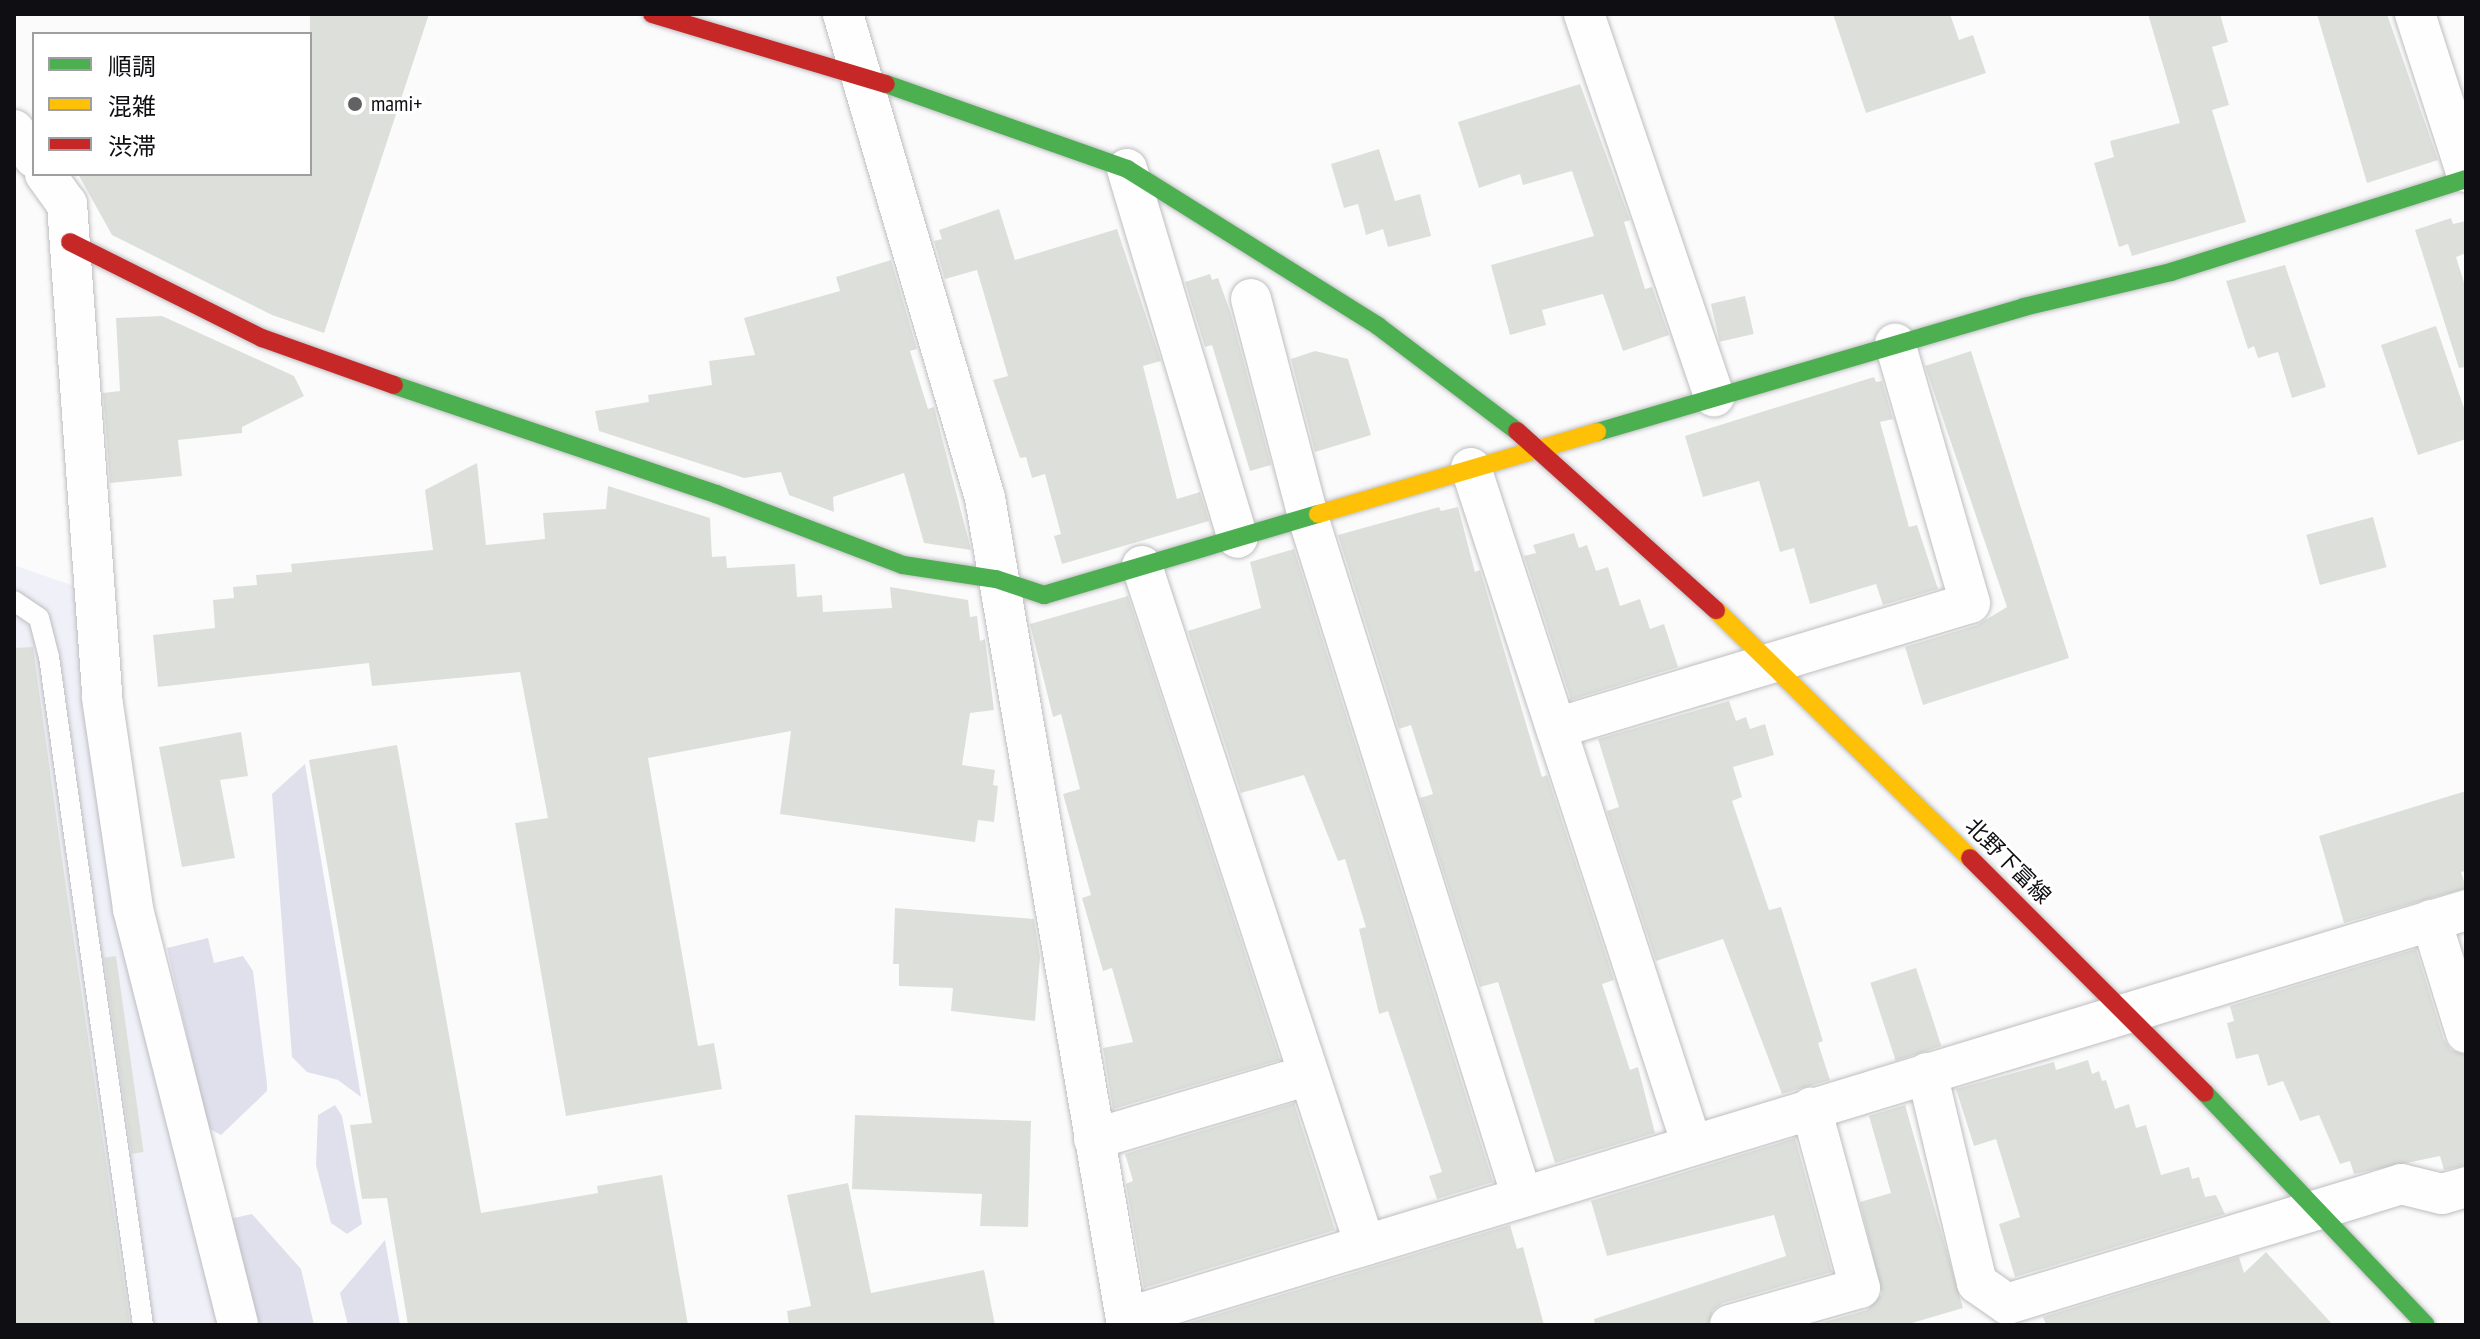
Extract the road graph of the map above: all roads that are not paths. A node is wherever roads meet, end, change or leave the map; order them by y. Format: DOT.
graph roads {
  1 [pos="652,14"];
  2 [pos="843,14"];
  3 [pos="1584,14"];
  4 [pos="2415,14"];
  5 [pos="861,75"];
  6 [pos="14,130"];
  7 [pos="32,155"];
  8 [pos="1127,169"];
  9 [pos="2466,172"];
  10 [pos="46,176"];
  11 [pos="2466,179"];
  12 [pos="70,242"];
  13 [pos="1251,299"];
  14 [pos="1895,344"];
  15 [pos="1714,396"];
  16 [pos="1540,448"];
  17 [pos="1471,468"];
  18 [pos="1308,517"];
  19 [pos="1238,538"];
  20 [pos="1142,566"];
  21 [pos="996,579"];
  22 [pos="14,601"];
  23 [pos="1774,663"];
  24 [pos="1556,728"];
  25 [pos="2448,915"];
  26 [pos="2125,1012"];
  27 [pos="2466,1033"];
  28 [pos="1927,1073"];
  29 [pos="1309,1075"];
  30 [pos="1811,1108"];
  31 [pos="1094,1139"];
  32 [pos="1692,1145"];
  33 [pos="2466,1187"];
  34 [pos="1522,1197"];
  35 [pos="2316,1207"];
  36 [pos="1365,1245"];
  37 [pos="1126,1321"];
  38 [pos="143,1325"];
  39 [pos="238,1325"];
  40 [pos="1730,1325"];
  41 [pos="2426,1325"];
  1 -- 5 [label="street, 北野下富線"];
  2 -- 5 [label="street"];
  3 -- 15 [label="street"];
  4 -- 9 [label="street"];
  5 -- 8 [label="street, 北野下富線"];
  5 -- 21 [label="street"];
  6 -- 7 [label="street"];
  8 -- 16 [label="street, 北野下富線"];
  8 -- 19 [label="street"];
  10 -- 12 [label="street"];
  11 -- 14 [label="street"];
  12 -- 21 [label="street"];
  12 -- 39 [label="street"];
  13 -- 18 [label="street"];
  14 -- 15 [label="street"];
  14 -- 23 [label="street"];
  15 -- 16 [label="street"];
  16 -- 17 [label="street"];
  16 -- 23 [label="street, 北野下富線"];
  17 -- 18 [label="street"];
  17 -- 24 [label="street"];
  18 -- 19 [label="street"];
  18 -- 34 [label="street"];
  19 -- 20 [label="street"];
  20 -- 21 [label="street"];
  20 -- 29 [label="street"];
  21 -- 31 [label="street"];
  22 -- 38 [label="lane"];
  23 -- 24 [label="street"];
  23 -- 26 [label="street, 北野下富線"];
  24 -- 32 [label="street"];
  25 -- 26 [label="street"];
  25 -- 27 [label="street"];
  26 -- 28 [label="street"];
  26 -- 35 [label="street, 北野下富線"];
  28 -- 30 [label="street"];
  28 -- 35 [label="street"];
  29 -- 31 [label="street"];
  29 -- 36 [label="street"];
  30 -- 32 [label="street"];
  30 -- 40 [label="street"];
  31 -- 37 [label="street"];
  32 -- 34 [label="street"];
  33 -- 35 [label="street"];
  34 -- 36 [label="street"];
  35 -- 41 [label="street, 北野下富線"];
  36 -- 37 [label="street"];
}
